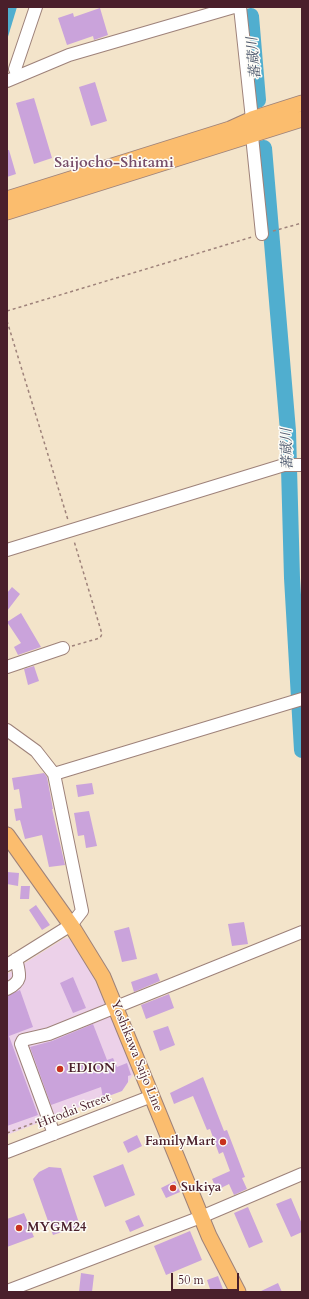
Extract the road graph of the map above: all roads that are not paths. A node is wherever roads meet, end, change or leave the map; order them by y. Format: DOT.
graph roads {
  1 [pos="36,7"];
  2 [pos="234,7"];
  3 [pos="240,7"];
  4 [pos="13,78"];
  5 [pos="302,103"];
  6 [pos="252,119"];
  7 [pos="302,119"];
  8 [pos="252,136"];
  9 [pos="7,199"];
  10 [pos="7,212"];
  11 [pos="262,234"];
  12 [pos="293,465"];
  13 [pos="7,550"];
  14 [pos="63,648"];
  15 [pos="7,667"];
  16 [pos="299,700"];
  17 [pos="7,730"];
  18 [pos="54,774"];
  19 [pos="7,835"];
  20 [pos="71,925"];
  21 [pos="302,932"];
  22 [pos="12,962"];
  23 [pos="7,989"];
  24 [pos="116,1008"];
  25 [pos="152,1096"];
  26 [pos="54,1134"];
  27 [pos="7,1152"];
  28 [pos="302,1174"];
  29 [pos="201,1217"];
  30 [pos="7,1291"];
  31 [pos="238,1292"];
  1 -- 4 [label="street"];
  2 -- 4 [label="street"];
  3 -- 6 [label="street"];
  5 -- 6 [label="main road"];
  6 -- 8 [label="street"];
  6 -- 9 [label="main road"];
  7 -- 8 [label="main road"];
  8 -- 10 [label="main road"];
  8 -- 11 [label="street"];
  12 -- 13 [label="street"];
  14 -- 15 [label="street"];
  16 -- 18 [label="street"];
  17 -- 18 [label="street"];
  18 -- 20 [label="street"];
  19 -- 20 [label="main road, Yoshikawa Saijo Line"];
  20 -- 22 [label="street"];
  20 -- 24 [label="main road, Yoshikawa Saijo Line"];
  21 -- 24 [label="street"];
  22 -- 23 [label="street"];
  24 -- 25 [label="main road, Yoshikawa Saijo Line"];
  24 -- 26 [label="street"];
  25 -- 26 [label="street, Hirodai Street"];
  25 -- 29 [label="main road, Yoshikawa Saijo Line"];
  26 -- 27 [label="street, Hirodai Street"];
  28 -- 29 [label="street"];
  29 -- 30 [label="street"];
  29 -- 31 [label="main road, Yoshikawa Saijo Line"];
}
